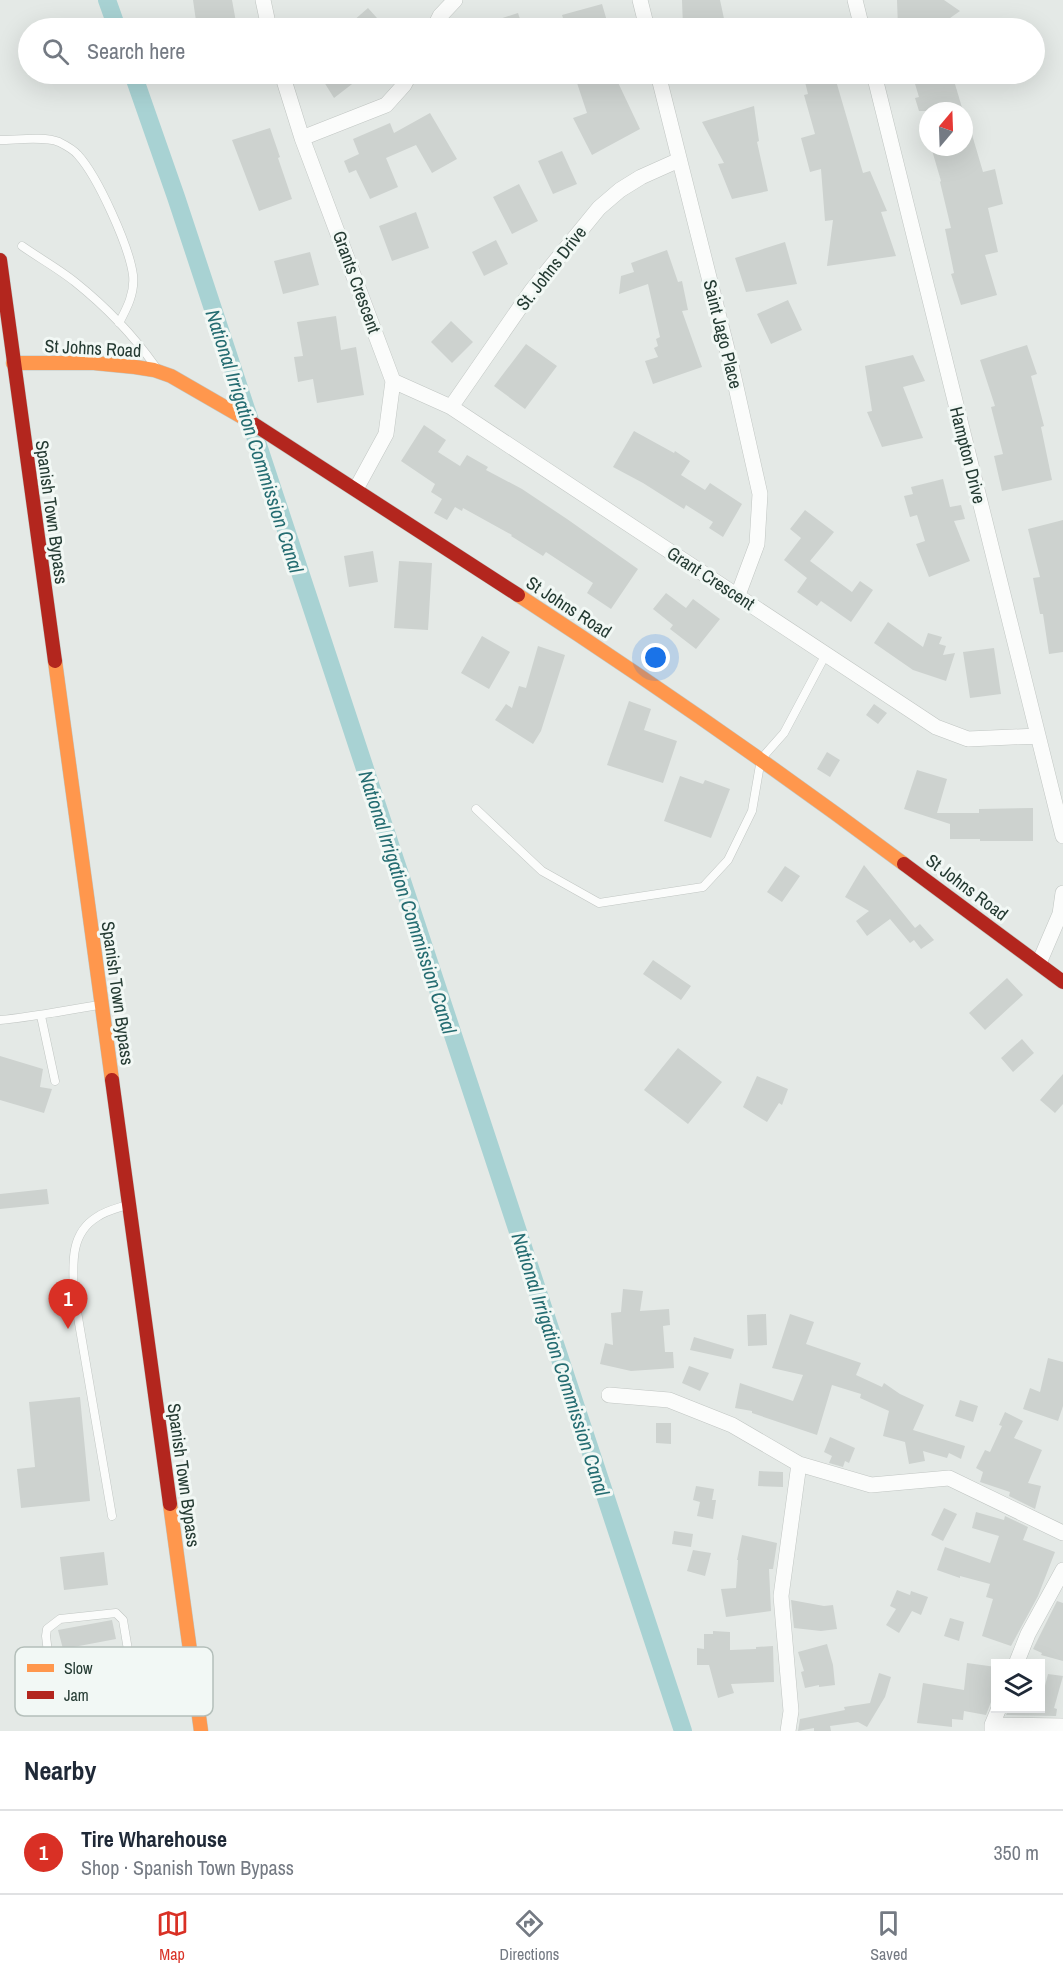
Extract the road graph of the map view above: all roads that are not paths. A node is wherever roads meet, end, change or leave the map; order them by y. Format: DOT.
graph roads {
  1 [pos="263,0"];
  2 [pos="455,0"];
  3 [pos="640,0"];
  4 [pos="855,0"];
  5 [pos="267,18"];
  6 [pos="439,18"];
  7 [pos="644,18"];
  8 [pos="860,18"];
  9 [pos="285,84"];
  10 [pos="405,84"];
  11 [pos="660,84"];
  12 [pos="876,84"];
  13 [pos="302,138"];
  14 [pos="0,140"];
  15 [pos="679,160"];
  16 [pos="22,246"];
  17 [pos="0,260"];
  18 [pos="119,323"];
  19 [pos="13,363"];
  20 [pos="157,370"];
  21 [pos="393,381"];
  22 [pos="451,407"];
  23 [pos="356,489"];
  24 [pos="738,596"];
  25 [pos="826,654"];
  26 [pos="1038,736"];
  27 [pos="761,759"];
  28 [pos="476,809"];
  29 [pos="1063,836"];
  30 [pos="1063,893"];
  31 [pos="1039,963"];
  32 [pos="1063,982"];
  33 [pos="101,1005"];
  34 [pos="40,1016"];
  35 [pos="0,1020"];
  36 [pos="55,1081"];
  37 [pos="129,1204"];
  38 [pos="609,1395"];
  39 [pos="799,1464"];
  40 [pos="112,1516"];
  41 [pos="1063,1533"];
  42 [pos="1063,1570"];
  43 [pos="47,1647"];
  44 [pos="128,1647"];
  45 [pos="189,1647"];
  46 [pos="1018,1659"];
  47 [pos="997,1713"];
  48 [pos="199,1716"];
  49 [pos="1063,1726"];
  50 [pos="992,1728"];
  51 [pos="201,1731"];
  52 [pos="788,1731"];
  1 -- 5 [label="street"];
  2 -- 6 [label="street"];
  3 -- 7 [label="street"];
  4 -- 8 [label="street"];
  9 -- 13 [label="street, Grants Crescent"];
  10 -- 13 [label="street"];
  11 -- 15 [label="street, Saint Jago Place"];
  12 -- 26 [label="street, Hampton Drive"];
  13 -- 21 [label="street, Grants Crescent"];
  14 -- 18 [label="lane"];
  15 -- 22 [label="street, St. Johns Drive"];
  15 -- 24 [label="street, Saint Jago Place"];
  16 -- 18 [label="lane"];
  17 -- 19 [label="main road, Spanish Town Bypass"];
  18 -- 20 [label="lane"];
  19 -- 20 [label="main road, St Johns Road"];
  19 -- 33 [label="main road, Spanish Town Bypass"];
  20 -- 23 [label="main road, St Johns Road"];
  21 -- 22 [label="street, Grant Crescent"];
  21 -- 23 [label="street, Grants Crescent"];
  22 -- 24 [label="street, Grant Crescent"];
  23 -- 27 [label="main road, St Johns Road"];
  24 -- 25 [label="street, Grant Crescent"];
  25 -- 26 [label="street, Grant Crescent"];
  25 -- 27 [label="lane"];
  26 -- 29 [label="street, Hampton Drive"];
  27 -- 28 [label="lane"];
  27 -- 31 [label="main road, St Johns Road"];
  30 -- 31 [label="street"];
  31 -- 32 [label="main road, St Johns Road"];
  33 -- 34 [label="lane"];
  33 -- 37 [label="main road, Spanish Town Bypass"];
  34 -- 35 [label="lane"];
  34 -- 36 [label="lane"];
  37 -- 40 [label="lane"];
  37 -- 45 [label="main road, Spanish Town Bypass"];
  38 -- 39 [label="street"];
  39 -- 41 [label="street"];
  39 -- 52 [label="street"];
  42 -- 46 [label="street"];
  43 -- 44 [label="lane"];
  47 -- 50 [label="street"];
  48 -- 51 [label="main road, Spanish Town Bypass"];
  49 -- 50 [label="street"];
}
